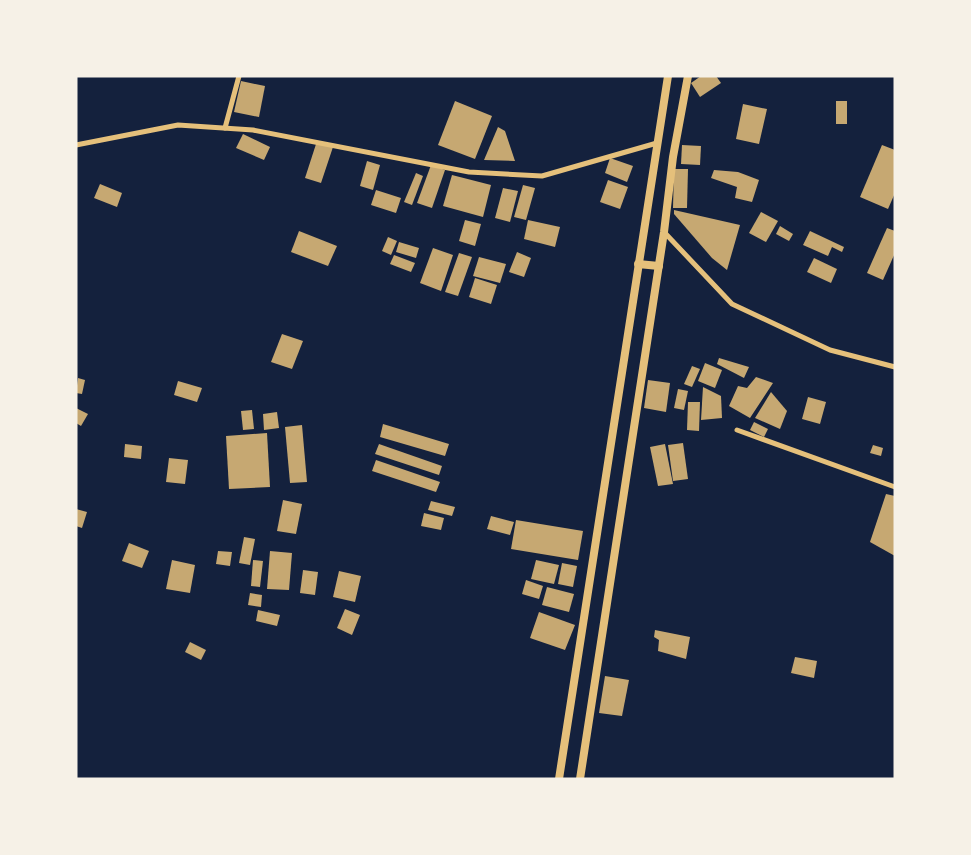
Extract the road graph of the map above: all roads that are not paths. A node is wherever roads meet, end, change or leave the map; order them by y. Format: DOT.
graph roads {
  1 [pos="239,76"];
  2 [pos="668,76"];
  3 [pos="688,76"];
  4 [pos="225,128"];
  5 [pos="657,143"];
  6 [pos="76,145"];
  7 [pos="664,232"];
  8 [pos="638,264"];
  9 [pos="659,266"];
  10 [pos="895,367"];
  11 [pos="737,430"];
  12 [pos="895,487"];
  13 [pos="559,779"];
  14 [pos="580,779"];
  1 -- 4 [label="street"];
  2 -- 5 [label="main road"];
  3 -- 7 [label="main road"];
  4 -- 5 [label="street"];
  4 -- 6 [label="street"];
  5 -- 8 [label="main road"];
  7 -- 9 [label="main road"];
  7 -- 10 [label="street"];
  8 -- 9 [label="main road"];
  8 -- 13 [label="main road"];
  9 -- 14 [label="main road"];
  11 -- 12 [label="street"];
}
